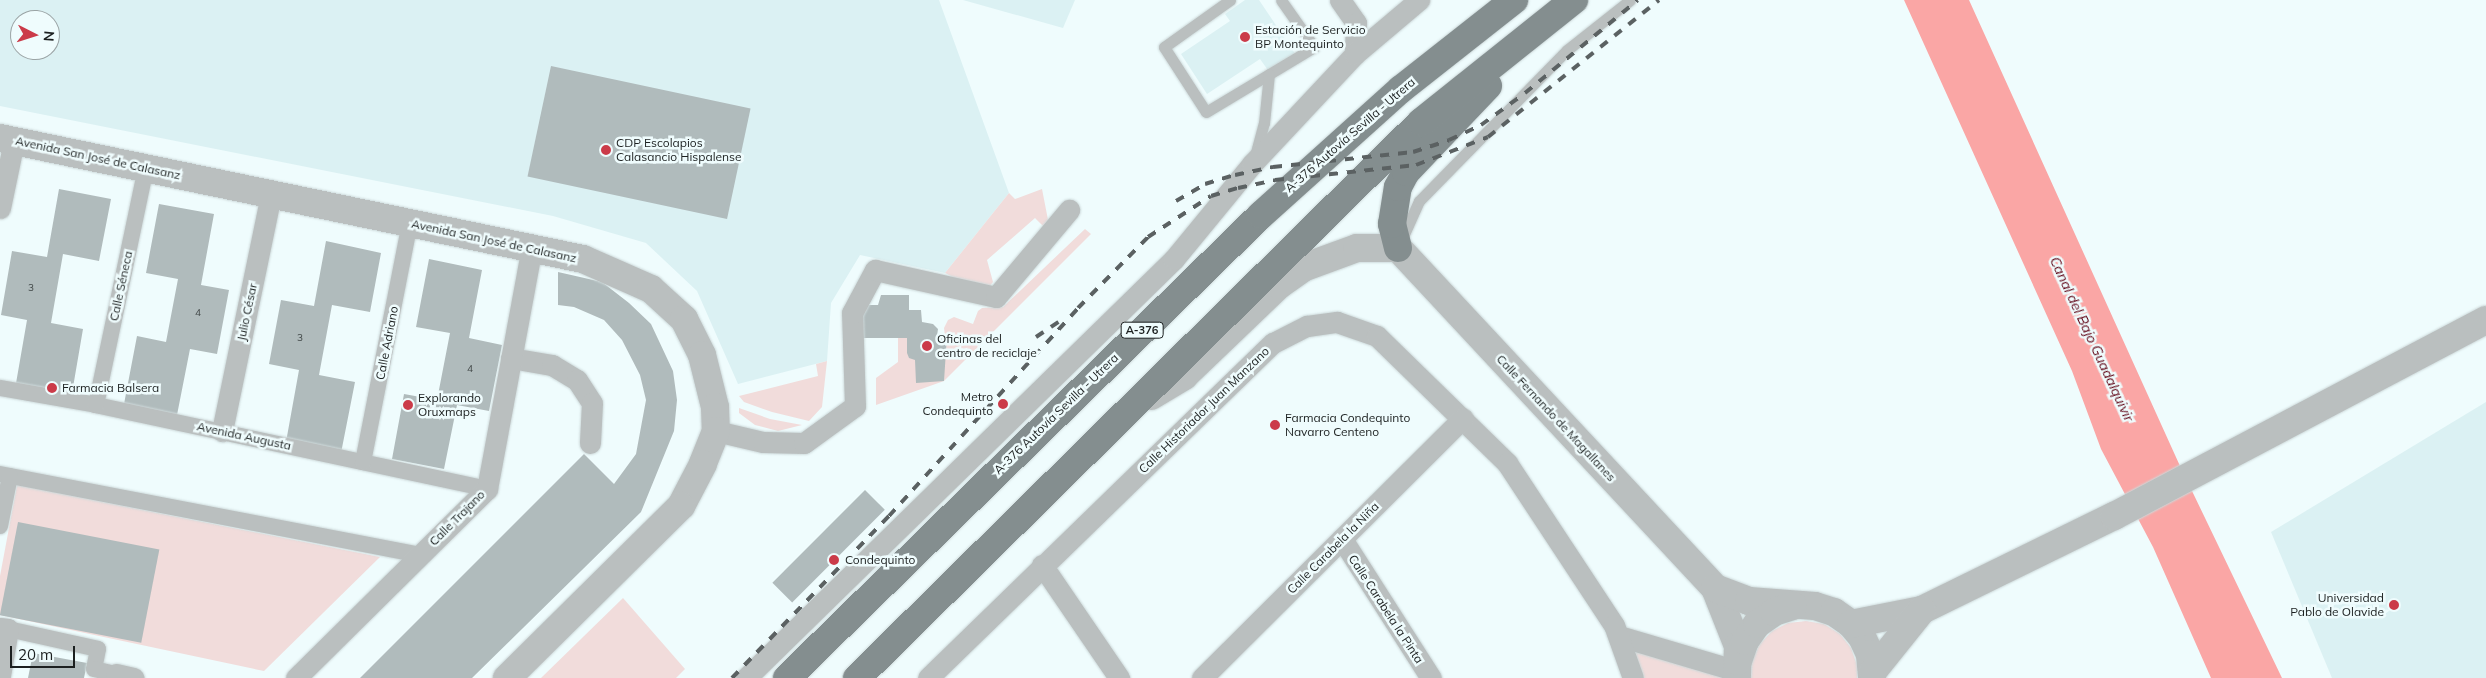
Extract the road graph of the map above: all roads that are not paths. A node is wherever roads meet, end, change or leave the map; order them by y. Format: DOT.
graph roads {
  1 [pos="1230,0"];
  2 [pos="1281,0"];
  3 [pos="1340,0"];
  4 [pos="1419,0"];
  5 [pos="1514,0"];
  6 [pos="1630,0"];
  7 [pos="1570,3"];
  8 [pos="1355,54"];
  9 [pos="1269,74"];
  10 [pos="7,140"];
  11 [pos="1252,164"];
  12 [pos="146,168"];
  13 [pos="271,194"];
  14 [pos="0,208"];
  15 [pos="1070,210"];
  16 [pos="410,224"];
  17 [pos="532,247"];
  18 [pos="1398,248"];
  19 [pos="2486,320"];
  20 [pos="511,358"];
  21 [pos="0,388"];
  22 [pos="96,405"];
  23 [pos="1132,405"];
  24 [pos="1463,418"];
  25 [pos="222,431"];
  26 [pos="716,431"];
  27 [pos="590,443"];
  28 [pos="363,462"];
  29 [pos="5,475"];
  30 [pos="487,489"];
  31 [pos="0,526"];
  32 [pos="1342,539"];
  33 [pos="421,555"];
  34 [pos="1042,565"];
  35 [pos="1714,588"];
  36 [pos="1794,606"];
  37 [pos="1922,610"];
  38 [pos="1851,624"];
  39 [pos="4,629"];
  40 [pos="1619,636"];
  41 [pos="1737,670"];
  42 [pos="1872,675"];
  43 [pos="0,676"];
  44 [pos="122,677"];
  45 [pos="296,678"];
  46 [pos="507,678"];
  47 [pos="746,678"];
  48 [pos="787,678"];
  49 [pos="857,678"];
  50 [pos="928,678"];
  51 [pos="1119,678"];
  52 [pos="1202,678"];
  53 [pos="1431,678"];
  54 [pos="1633,678"];
  1 -- 9 [label="lane"];
  2 -- 9 [label="lane"];
  3 -- 8 [label="street"];
  4 -- 8 [label="street"];
  5 -- 48 [label="main road, A-376 Autovía Sevilla - Utrera / A-376"];
  6 -- 18 [label="lane"];
  7 -- 18 [label="main road"];
  7 -- 23 [label="main road"];
  8 -- 11 [label="street"];
  9 -- 11 [label="lane"];
  10 -- 12 [label="street, Avenida San José de Calasanz"];
  10 -- 14 [label="street"];
  11 -- 47 [label="street"];
  12 -- 13 [label="street, Avenida San José de Calasanz"];
  12 -- 22 [label="street, Calle Séneca"];
  13 -- 16 [label="street, Avenida San José de Calasanz"];
  13 -- 25 [label="street, Julio César"];
  15 -- 26 [label="street"];
  16 -- 17 [label="street, Avenida San José de Calasanz"];
  16 -- 28 [label="street, Calle Adriano"];
  17 -- 20 [label="street, Calle Trajano"];
  17 -- 26 [label="street, Avenida San José de Calasanz"];
  18 -- 23 [label="street"];
  18 -- 35 [label="street, Calle Fernando de Magallanes"];
  19 -- 37 [label="street"];
  20 -- 27 [label="street"];
  20 -- 30 [label="street, Calle Trajano"];
  21 -- 22 [label="street, Avenida Augusta"];
  22 -- 25 [label="street, Avenida Augusta"];
  23 -- 49 [label="main road"];
  24 -- 32 [label="street, Calle Carabela la Niña"];
  24 -- 34 [label="street, Calle Historiador Juan Manzano"];
  24 -- 40 [label="street, Calle Historiador Juan Manzano"];
  25 -- 28 [label="street, Avenida Augusta"];
  26 -- 46 [label="street, Avenida San José de Calasanz"];
  28 -- 30 [label="street, Avenida Augusta"];
  29 -- 31 [label="street"];
  29 -- 33 [label="street"];
  30 -- 33 [label="street, Calle Trajano"];
  32 -- 52 [label="street, Calle Carabela la Niña"];
  32 -- 53 [label="street, Calle Carabela la Pinta"];
  33 -- 45 [label="street, Calle Trajano"];
  34 -- 50 [label="street, Calle Historiador Juan Manzano"];
  34 -- 51 [label="street"];
  35 -- 36 [label="street"];
  35 -- 41 [label="street"];
  36 -- 38 [label="street"];
  36 -- 41 [label="street"];
  37 -- 38 [label="street"];
  37 -- 42 [label="street"];
  38 -- 42 [label="street"];
  39 -- 43 [label="street"];
  39 -- 44 [label="street"];
  40 -- 41 [label="street"];
  40 -- 54 [label="street, Calle Historiador Juan Manzano"];
}
